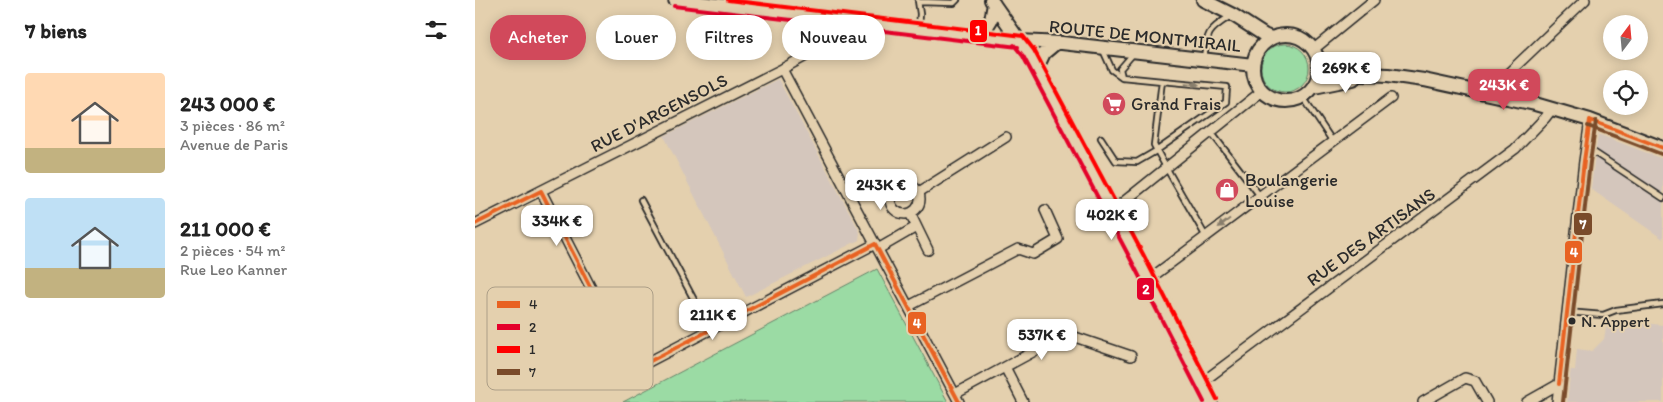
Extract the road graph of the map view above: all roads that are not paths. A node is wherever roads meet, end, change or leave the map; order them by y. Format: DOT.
graph roads {
  1 [pos="675,0"];
  2 [pos="957,0"];
  3 [pos="1203,0"];
  4 [pos="1375,0"];
  5 [pos="1585,0"];
  6 [pos="918,1"];
  7 [pos="993,2"];
  8 [pos="1233,14"];
  9 [pos="799,15"];
  10 [pos="885,25"];
  11 [pos="919,29"];
  12 [pos="981,36"];
  13 [pos="1271,38"];
  14 [pos="1019,41"];
  15 [pos="1056,43"];
  16 [pos="1101,47"];
  17 [pos="1314,49"];
  18 [pos="1135,51"];
  19 [pos="798,60"];
  20 [pos="1203,60"];
  21 [pos="1320,64"];
  22 [pos="1253,65"];
  23 [pos="782,69"];
  24 [pos="1036,70"];
  25 [pos="1373,75"];
  26 [pos="1122,77"];
  27 [pos="1162,81"];
  28 [pos="1314,87"];
  29 [pos="1262,91"];
  30 [pos="1490,94"];
  31 [pos="1303,97"];
  32 [pos="1391,98"];
  33 [pos="1552,109"];
  34 [pos="1590,120"];
  35 [pos="1211,132"];
  36 [pos="1006,137"];
  37 [pos="1101,138"];
  38 [pos="1333,142"];
  39 [pos="1586,146"];
  40 [pos="1663,148"];
  41 [pos="1157,151"];
  42 [pos="1167,167"];
  43 [pos="541,191"];
  44 [pos="919,192"];
  45 [pos="1260,196"];
  46 [pos="1663,198"];
  47 [pos="641,200"];
  48 [pos="1045,210"];
  49 [pos="1111,212"];
  50 [pos="910,213"];
  51 [pos="475,224"];
  52 [pos="916,227"];
  53 [pos="1206,237"];
  54 [pos="877,246"];
  55 [pos="928,250"];
  56 [pos="1148,280"];
  57 [pos="590,287"];
  58 [pos="1663,304"];
  59 [pos="909,306"];
  60 [pos="1567,312"];
  61 [pos="710,330"];
  62 [pos="1131,356"];
  63 [pos="653,360"];
  64 [pos="1005,367"];
  65 [pos="1201,383"];
  66 [pos="1559,384"];
  67 [pos="957,398"];
  68 [pos="1023,402"];
  69 [pos="1210,402"];
  70 [pos="1423,402"];
  71 [pos="1487,402"];
  72 [pos="1527,402"];
  73 [pos="1557,402"];
  1 -- 9 [label="main road, ROUTE DE MONTMIRAIL"];
  2 -- 6 [label="lane"];
  3 -- 8 [label="main road"];
  4 -- 17 [label="street"];
  5 -- 30 [label="street"];
  6 -- 11 [label="lane"];
  7 -- 12 [label="main road"];
  7 -- 14 [label="main road"];
  8 -- 13 [label="main road"];
  8 -- 20 [label="lane"];
  10 -- 11 [label="main road, ROUTE DE MONTMIRAIL"];
  11 -- 12 [label="main road, ROUTE DE MONTMIRAIL"];
  12 -- 14 [label="main road, ROUTE DE MONTMIRAIL"];
  13 -- 17 [label="main road"];
  13 -- 22 [label="main road"];
  14 -- 15 [label="main road, ROUTE DE MONTMIRAIL"];
  14 -- 24 [label="main road"];
  15 -- 16 [label="main road, ROUTE DE MONTMIRAIL"];
  15 -- 24 [label="main road"];
  16 -- 18 [label="main road, ROUTE DE MONTMIRAIL"];
  16 -- 26 [label="lane"];
  17 -- 21 [label="main road"];
  18 -- 20 [label="main road, ROUTE DE MONTMIRAIL"];
  18 -- 26 [label="lane"];
  19 -- 23 [label="street, RUE D'ARGENSOLS"];
  20 -- 22 [label="main road, ROUTE DE MONTMIRAIL"];
  21 -- 25 [label="main road"];
  21 -- 28 [label="main road"];
  22 -- 29 [label="main road"];
  23 -- 43 [label="street, RUE D'ARGENSOLS"];
  23 -- 54 [label="street"];
  24 -- 49 [label="main road"];
  25 -- 28 [label="main road"];
  25 -- 30 [label="main road"];
  26 -- 27 [label="lane"];
  27 -- 41 [label="lane"];
  27 -- 41 [label="lane, one-way"];
  28 -- 31 [label="main road"];
  29 -- 31 [label="main road"];
  29 -- 35 [label="street"];
  30 -- 33 [label="main road"];
  31 -- 38 [label="lane"];
  32 -- 38 [label="street"];
  33 -- 34 [label="main road"];
  33 -- 65 [label="street, RUE DES ARTISANS"];
  34 -- 39 [label="street"];
  34 -- 40 [label="main road"];
  35 -- 42 [label="street"];
  35 -- 45 [label="lane"];
  36 -- 44 [label="street"];
  37 -- 41 [label="lane"];
  38 -- 45 [label="street"];
  39 -- 46 [label="lane"];
  39 -- 60 [label="street"];
  41 -- 42 [label="lane"];
  42 -- 49 [label="street"];
  42 -- 53 [label="lane"];
  43 -- 51 [label="street, RUE D'ARGENSOLS"];
  43 -- 57 [label="street"];
  44 -- 50 [label="street"];
  44 -- 50 [label="street"];
  45 -- 53 [label="street, one-way"];
  47 -- 61 [label="lane"];
  48 -- 59 [label="street"];
  49 -- 56 [label="main road"];
  50 -- 52 [label="street"];
  52 -- 54 [label="street"];
  52 -- 55 [label="street"];
  53 -- 56 [label="street"];
  54 -- 59 [label="street"];
  54 -- 61 [label="street"];
  56 -- 65 [label="main road"];
  58 -- 60 [label="lane"];
  59 -- 67 [label="street"];
  60 -- 66 [label="street"];
  61 -- 63 [label="street"];
  62 -- 64 [label="street"];
  64 -- 67 [label="street"];
  64 -- 68 [label="street"];
  65 -- 69 [label="main road"];
  66 -- 72 [label="street"];
  66 -- 73 [label="street"];
  70 -- 71 [label="street"];
}
